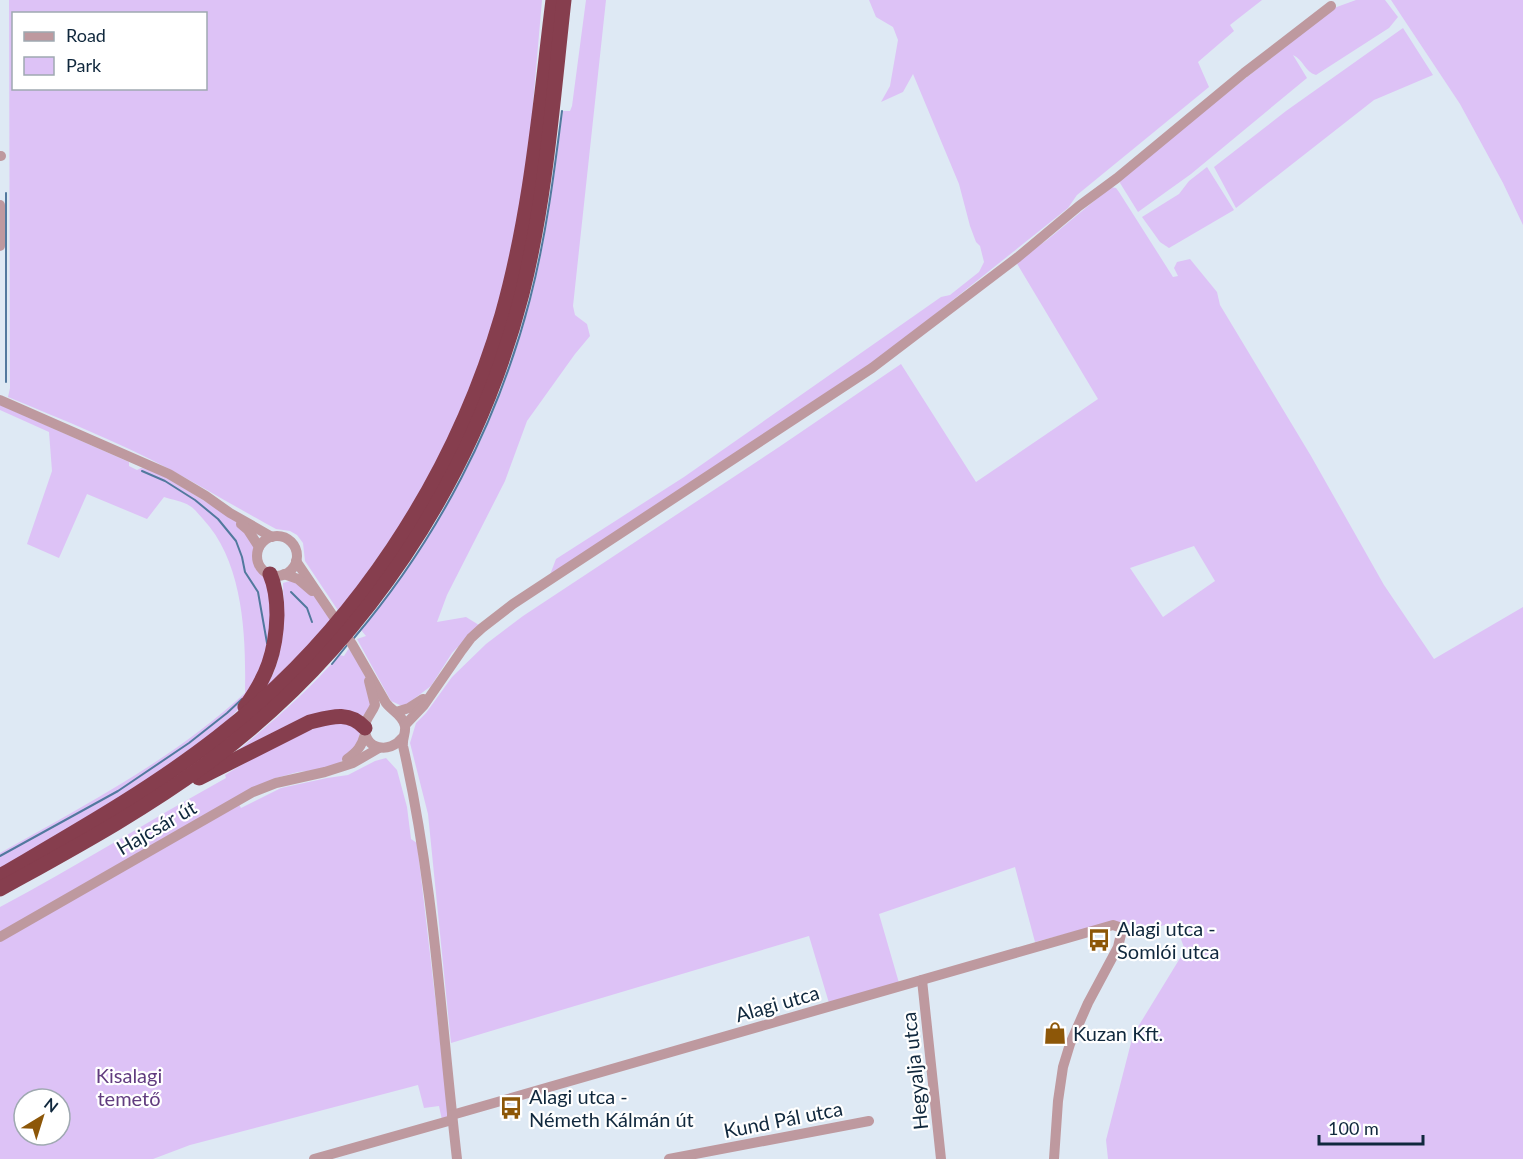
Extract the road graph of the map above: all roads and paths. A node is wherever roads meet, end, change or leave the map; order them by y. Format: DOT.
graph roads {
  1 [pos="553,0"];
  2 [pos="564,0"];
  3 [pos="1331,6"];
  4 [pos="0,205"];
  5 [pos="0,246"];
  6 [pos="0,400"];
  7 [pos="230,513"];
  8 [pos="272,537"];
  9 [pos="259,547"];
  10 [pos="296,561"];
  11 [pos="277,574"];
  12 [pos="319,596"];
  13 [pos="365,667"];
  14 [pos="435,690"];
  15 [pos="394,711"];
  16 [pos="372,713"];
  17 [pos="405,725"];
  18 [pos="229,729"];
  19 [pos="365,731"];
  20 [pos="402,738"];
  21 [pos="383,748"];
  22 [pos="338,767"];
  23 [pos="412,791"];
  24 [pos="151,802"];
  25 [pos="0,876"];
  26 [pos="0,890"];
  27 [pos="0,937"];
  28 [pos="922,980"];
  29 [pos="452,1118"];
  30 [pos="869,1121"];
  31 [pos="314,1159"];
  32 [pos="456,1159"];
  33 [pos="669,1159"];
  34 [pos="941,1159"];
  35 [pos="1054,1159"];
  1 -- 18 [label="highway"];
  2 -- 24 [label="highway"];
  3 -- 14 [label="street"];
  4 -- 5 [label="street"];
  6 -- 7 [label="street"];
  7 -- 8 [label="street"];
  7 -- 9 [label="street"];
  8 -- 9 [label="street"];
  8 -- 10 [label="street"];
  9 -- 11 [label="street"];
  10 -- 11 [label="street"];
  10 -- 12 [label="street"];
  11 -- 12 [label="street"];
  11 -- 18 [label="highway"];
  12 -- 13 [label="street"];
  13 -- 15 [label="street"];
  13 -- 16 [label="street"];
  14 -- 15 [label="street"];
  14 -- 17 [label="street"];
  15 -- 16 [label="street"];
  15 -- 17 [label="street"];
  16 -- 19 [label="street"];
  17 -- 20 [label="street"];
  18 -- 25 [label="highway"];
  19 -- 21 [label="street"];
  19 -- 22 [label="street, Hajcsár út"];
  19 -- 24 [label="highway"];
  20 -- 21 [label="street"];
  20 -- 23 [label="street"];
  21 -- 22 [label="street, Hajcsár út"];
  21 -- 23 [label="street"];
  22 -- 27 [label="street, Hajcsár út"];
  23 -- 29 [label="street"];
  24 -- 26 [label="highway"];
  28 -- 29 [label="street, Alagi utca"];
  28 -- 34 [label="street, Hegyalja utca"];
  28 -- 35 [label="street, Alagi utca"];
  29 -- 31 [label="street, Alagi utca"];
  29 -- 32 [label="street"];
  30 -- 33 [label="street, Kund Pál utca"];
}
